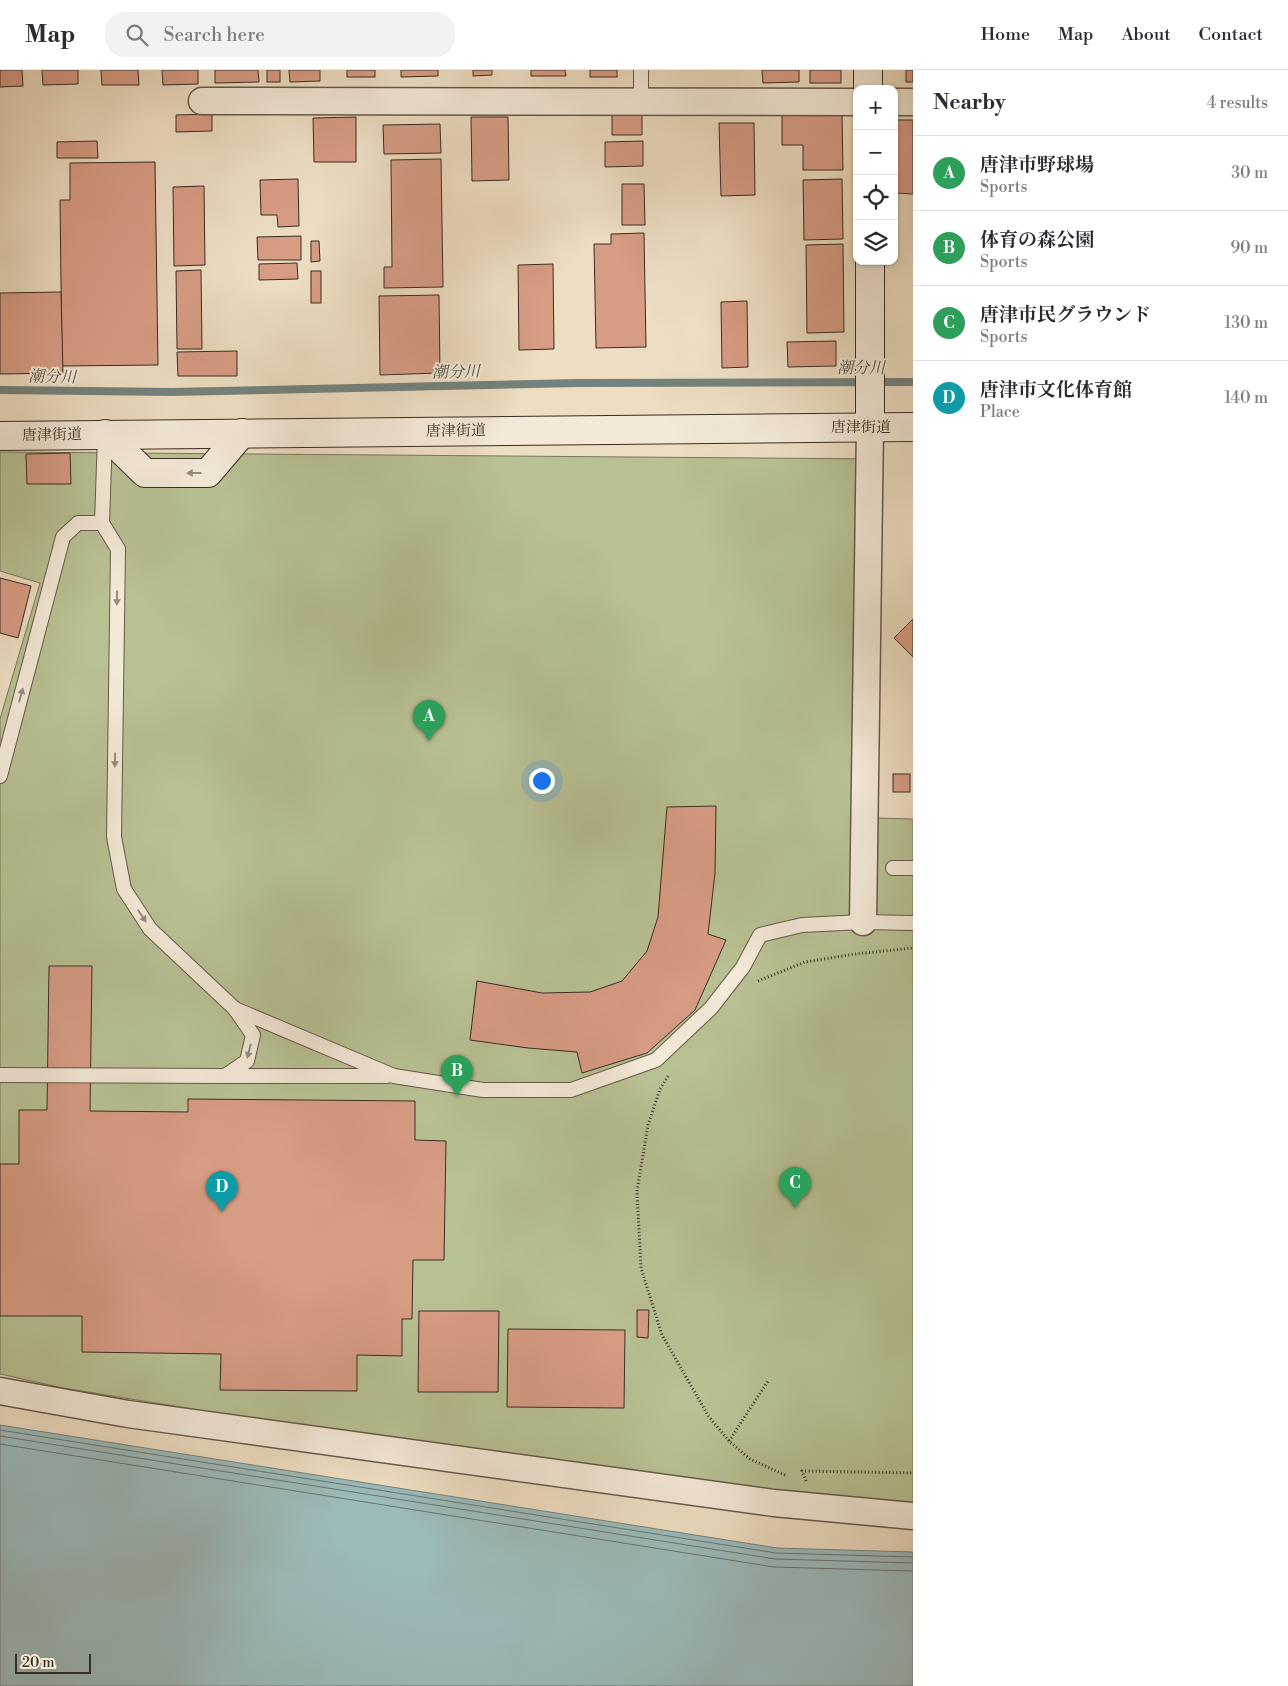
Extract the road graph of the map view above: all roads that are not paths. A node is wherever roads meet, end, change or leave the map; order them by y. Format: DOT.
graph roads {
  1 [pos="641,70"];
  2 [pos="868,70"];
  3 [pos="868,85"];
  4 [pos="202,101"];
  5 [pos="641,102"];
  6 [pos="853,102"];
  7 [pos="898,102"];
  8 [pos="913,102"];
  9 [pos="870,265"];
  10 [pos="870,426"];
  11 [pos="913,427"];
  12 [pos="242,433"];
  13 [pos="105,434"];
  14 [pos="0,436"];
  15 [pos="102,523"];
  16 [pos="0,776"];
  17 [pos="893,868"];
  18 [pos="913,868"];
  19 [pos="863,922"];
  20 [pos="913,923"];
  21 [pos="234,1009"];
  22 [pos="0,1075"];
  23 [pos="225,1076"];
  24 [pos="394,1076"];
  25 [pos="0,1391"];
  26 [pos="913,1516"];
  1 -- 5 [label="lane"];
  2 -- 3 [label="street"];
  4 -- 5 [label="street"];
  5 -- 6 [label="street"];
  7 -- 8 [label="street"];
  9 -- 10 [label="street"];
  10 -- 11 [label="street, 唐津街道"];
  10 -- 12 [label="street, 唐津街道"];
  10 -- 19 [label="street"];
  12 -- 13 [label="street, 唐津街道"];
  12 -- 13 [label="street, one-way"];
  13 -- 14 [label="street, 唐津街道"];
  13 -- 15 [label="lane"];
  16 -- 15 [label="lane, one-way"];
  15 -- 21 [label="lane, one-way"];
  17 -- 18 [label="lane"];
  19 -- 20 [label="lane"];
  19 -- 24 [label="lane"];
  21 -- 23 [label="lane, one-way"];
  21 -- 24 [label="lane"];
  22 -- 23 [label="lane"];
  23 -- 24 [label="lane"];
  25 -- 26 [label="street"];
}
